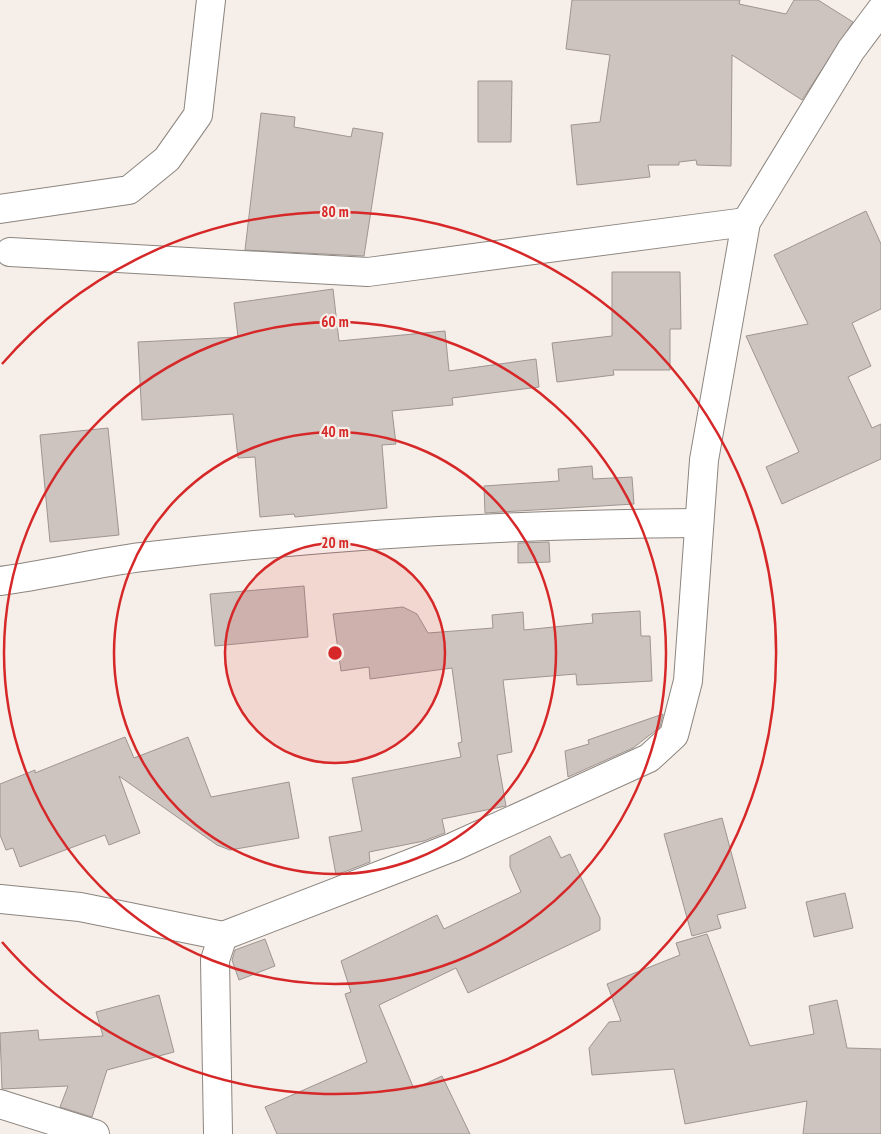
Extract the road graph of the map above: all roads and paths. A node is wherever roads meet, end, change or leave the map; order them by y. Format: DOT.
graph roads {
  1 [pos="211,0"];
  2 [pos="881,10"];
  3 [pos="0,209"];
  4 [pos="746,222"];
  5 [pos="10,252"];
  6 [pos="699,523"];
  7 [pos="0,581"];
  8 [pos="0,899"];
  9 [pos="223,936"];
  10 [pos="0,1104"];
  11 [pos="95,1134"];
  12 [pos="218,1134"];
  1 -- 3 [label="street"];
  2 -- 4 [label="street"];
  4 -- 5 [label="street"];
  4 -- 6 [label="street"];
  6 -- 7 [label="street"];
  6 -- 9 [label="street"];
  8 -- 9 [label="street"];
  9 -- 12 [label="street"];
  10 -- 11 [label="street"];
}
